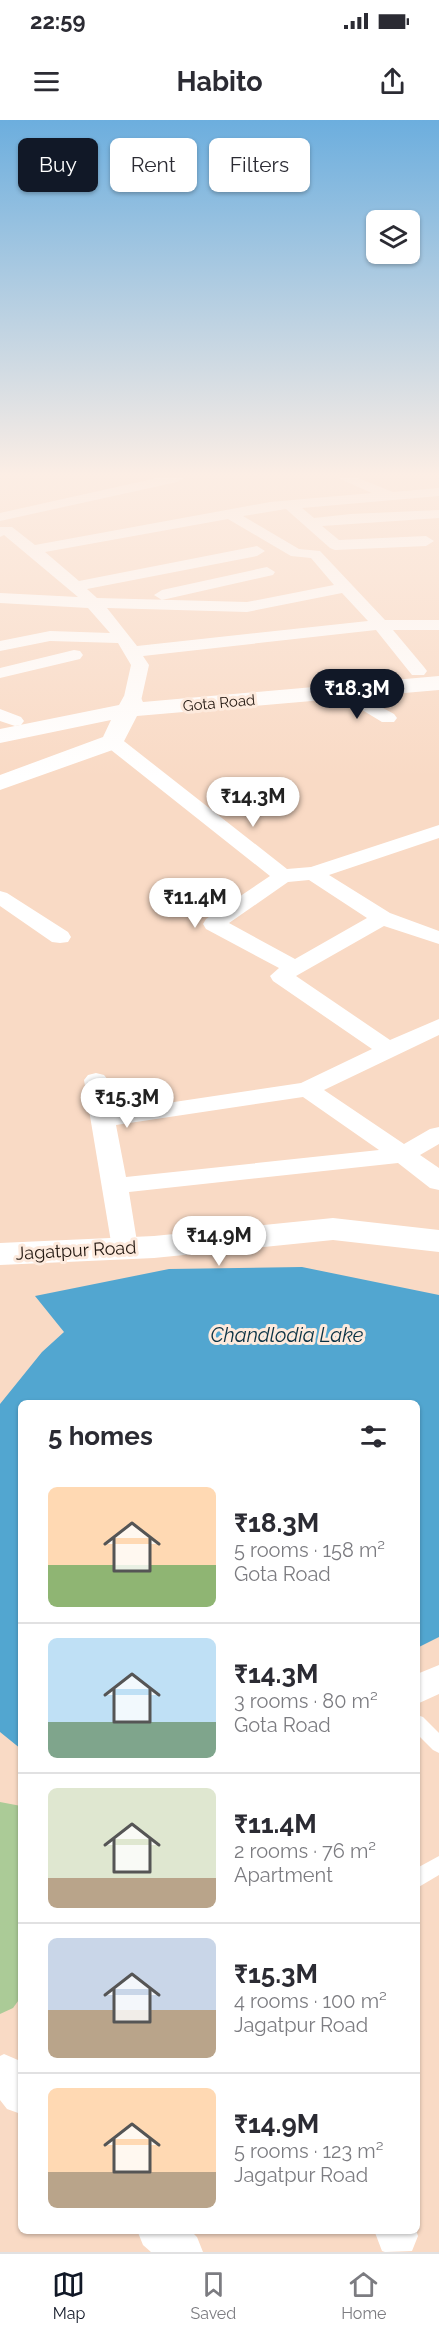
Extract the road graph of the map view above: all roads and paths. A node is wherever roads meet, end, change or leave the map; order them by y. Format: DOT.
graph roads {
  1 [pos="66,577"];
  2 [pos="120,577"];
  3 [pos="241,577"];
  4 [pos="337,577"];
  5 [pos="76,586"];
  6 [pos="346,587"];
  7 [pos="0,598"];
  8 [pos="94,603"];
  9 [pos="118,604"];
  10 [pos="380,625"];
  11 [pos="439,625"];
  12 [pos="128,645"];
  13 [pos="0,646"];
  14 [pos="74,655"];
  15 [pos="428,670"];
  16 [pos="0,673"];
  17 [pos="439,683"];
  18 [pos="345,692"];
  19 [pos="129,706"];
  20 [pos="388,718"];
  21 [pos="4,724"];
  22 [pos="113,742"];
  23 [pos="0,783"];
  24 [pos="439,831"];
  25 [pos="313,873"];
  26 [pos="283,876"];
  27 [pos="0,897"];
  28 [pos="381,918"];
  29 [pos="60,937"];
  30 [pos="439,938"];
  31 [pos="295,968"];
  32 [pos="439,1026"];
  33 [pos="389,1050"];
  34 [pos="96,1080"];
  35 [pos="307,1089"];
  36 [pos="103,1120"];
  37 [pos="439,1134"];
  38 [pos="403,1155"];
  39 [pos="439,1182"];
  40 [pos="115,1186"];
  41 [pos="439,1241"];
  42 [pos="125,1248"];
  43 [pos="0,1254"];
  44 [pos="439,1678"];
  45 [pos="420,1688"];
  46 [pos="420,1725"];
  47 [pos="439,1744"];
  48 [pos="439,1864"];
  49 [pos="420,1877"];
  50 [pos="162,2234"];
  51 [pos="182,2252"];
  1 -- 5 [label="street"];
  2 -- 5 [label="street"];
  3 -- 9 [label="street"];
  4 -- 6 [label="street"];
  5 -- 8 [label="street"];
  6 -- 9 [label="street"];
  6 -- 10 [label="street"];
  7 -- 8 [label="street"];
  8 -- 9 [label="street"];
  8 -- 12 [label="street"];
  10 -- 11 [label="street"];
  10 -- 12 [label="street"];
  10 -- 15 [label="street"];
  12 -- 13 [label="street"];
  12 -- 19 [label="street"];
  14 -- 16 [label="street"];
  15 -- 19 [label="main road, Gota Road"];
  17 -- 18 [label="main road, Gota Road"];
  18 -- 19 [label="main road, Gota Road"];
  18 -- 20 [label="street"];
  19 -- 21 [label="main road, Gota Road"];
  19 -- 22 [label="main road"];
  22 -- 23 [label="main road"];
  22 -- 26 [label="street"];
  24 -- 25 [label="street"];
  25 -- 26 [label="street"];
  25 -- 28 [label="street"];
  26 -- 31 [label="street"];
  27 -- 29 [label="street"];
  28 -- 30 [label="street"];
  28 -- 31 [label="street"];
  31 -- 33 [label="street"];
  32 -- 33 [label="street"];
  33 -- 35 [label="street"];
  34 -- 36 [label="street"];
  35 -- 36 [label="street"];
  35 -- 38 [label="street"];
  36 -- 40 [label="street"];
  37 -- 38 [label="street"];
  38 -- 39 [label="street"];
  38 -- 40 [label="street"];
  40 -- 42 [label="street"];
  41 -- 42 [label="main road, Jagatpur Road"];
  42 -- 43 [label="main road, Jagatpur Road"];
  44 -- 45 [label="street"];
  46 -- 47 [label="lane"];
  48 -- 49 [label="lane"];
  50 -- 51 [label="street"];
}
